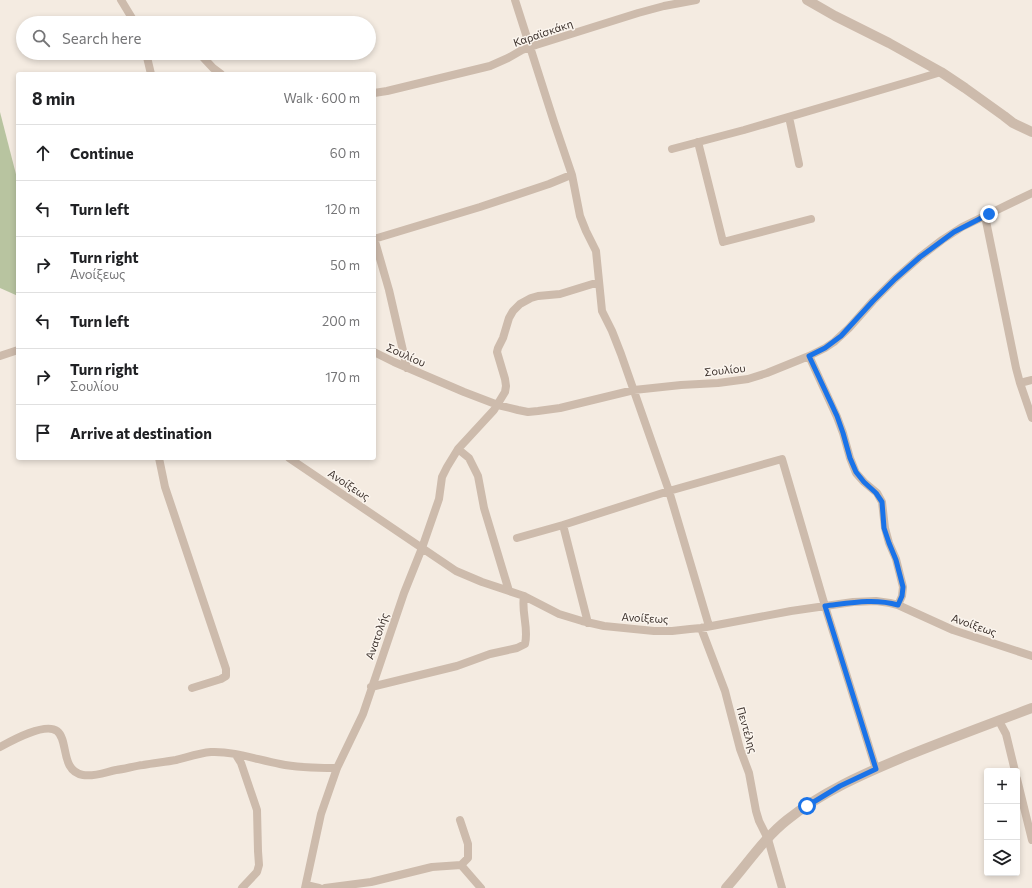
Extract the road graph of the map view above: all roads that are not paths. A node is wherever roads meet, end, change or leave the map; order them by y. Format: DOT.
graph roads {
  1 [pos="121,0"];
  2 [pos="515,0"];
  3 [pos="696,0"];
  4 [pos="807,0"];
  5 [pos="131,16"];
  6 [pos="530,47"];
  7 [pos="148,60"];
  8 [pos="206,60"];
  9 [pos="151,72"];
  10 [pos="218,72"];
  11 [pos="941,72"];
  12 [pos="376,93"];
  13 [pos="789,117"];
  14 [pos="1032,132"];
  15 [pos="698,142"];
  16 [pos="672,149"];
  17 [pos="799,164"];
  18 [pos="572,175"];
  19 [pos="1032,193"];
  20 [pos="985,216"];
  21 [pos="811,219"];
  22 [pos="376,237"];
  23 [pos="376,245"];
  24 [pos="598,282"];
  25 [pos="16,351"];
  26 [pos="376,353"];
  27 [pos="0,356"];
  28 [pos="809,356"];
  29 [pos="408,368"];
  30 [pos="1032,380"];
  31 [pos="1020,383"];
  32 [pos="634,390"];
  33 [pos="498,405"];
  34 [pos="1032,418"];
  35 [pos="458,449"];
  36 [pos="159,460"];
  37 [pos="292,460"];
  38 [pos="670,491"];
  39 [pos="563,525"];
  40 [pos="517,538"];
  41 [pos="422,548"];
  42 [pos="509,591"];
  43 [pos="524,596"];
  44 [pos="898,605"];
  45 [pos="825,606"];
  46 [pos="588,623"];
  47 [pos="705,627"];
  48 [pos="1032,656"];
  49 [pos="371,687"];
  50 [pos="192,688"];
  51 [pos="1032,708"];
  52 [pos="999,721"];
  53 [pos="0,747"];
  54 [pos="236,755"];
  55 [pos="338,768"];
  56 [pos="1014,768"];
  57 [pos="876,769"];
  58 [pos="1020,791"];
  59 [pos="460,820"];
  60 [pos="768,839"];
  61 [pos="1032,840"];
  62 [pos="461,865"];
  63 [pos="305,886"];
  64 [pos="242,888"];
  65 [pos="319,888"];
  66 [pos="324,888"];
  67 [pos="481,888"];
  68 [pos="726,888"];
  69 [pos="782,888"];
  1 -- 5 [label="street"];
  2 -- 6 [label="street, Πεντέλης"];
  3 -- 6 [label="street, Καραϊσκάκη"];
  4 -- 11 [label="street"];
  6 -- 12 [label="street, Καραϊσκάκη"];
  6 -- 18 [label="street, Πεντέλης"];
  7 -- 9 [label="street"];
  8 -- 10 [label="street"];
  11 -- 13 [label="street"];
  11 -- 14 [label="street"];
  13 -- 15 [label="street"];
  13 -- 17 [label="street"];
  15 -- 16 [label="street"];
  15 -- 21 [label="street"];
  18 -- 22 [label="street"];
  18 -- 24 [label="street, Πεντέλης"];
  19 -- 20 [label="street, Σουλίου"];
  20 -- 28 [label="street, Σουλίου"];
  20 -- 31 [label="street"];
  23 -- 29 [label="street"];
  24 -- 32 [label="street, Πεντέλης"];
  24 -- 33 [label="street, Ανατολής"];
  25 -- 27 [label="street"];
  26 -- 29 [label="street, Σουλίου"];
  28 -- 32 [label="street, Σουλίου"];
  28 -- 44 [label="street"];
  29 -- 33 [label="street, Σουλίου"];
  30 -- 31 [label="street"];
  31 -- 34 [label="street"];
  32 -- 33 [label="street, Σουλίου"];
  32 -- 38 [label="street, Πεντέλης"];
  33 -- 35 [label="street, Ανατολής"];
  35 -- 41 [label="street, Ανατολής"];
  35 -- 42 [label="street"];
  36 -- 50 [label="street"];
  37 -- 41 [label="street, Ανοίξεως"];
  38 -- 39 [label="street"];
  38 -- 45 [label="street"];
  38 -- 47 [label="street, Πεντέλης"];
  39 -- 40 [label="street"];
  39 -- 46 [label="street"];
  41 -- 42 [label="street, Ανοίξεως"];
  41 -- 49 [label="street, Ανατολής"];
  42 -- 43 [label="street, Ανοίξεως"];
  43 -- 46 [label="street, Ανοίξεως"];
  43 -- 49 [label="street"];
  44 -- 45 [label="street, Ανοίξεως"];
  44 -- 48 [label="street, Ανοίξεως"];
  45 -- 47 [label="street, Ανοίξεως"];
  45 -- 57 [label="street"];
  46 -- 47 [label="street, Ανοίξεως"];
  47 -- 60 [label="street, Πεντέλης"];
  49 -- 55 [label="street, Ανατολής"];
  51 -- 52 [label="street"];
  52 -- 56 [label="street"];
  52 -- 57 [label="street"];
  53 -- 54 [label="street"];
  54 -- 55 [label="street"];
  54 -- 64 [label="street"];
  55 -- 63 [label="street, Ανατολής"];
  57 -- 60 [label="street"];
  58 -- 61 [label="street"];
  59 -- 62 [label="street"];
  60 -- 68 [label="street"];
  60 -- 69 [label="street, Πεντέλης"];
  62 -- 66 [label="street"];
  62 -- 67 [label="street"];
  63 -- 65 [label="street"];
}
